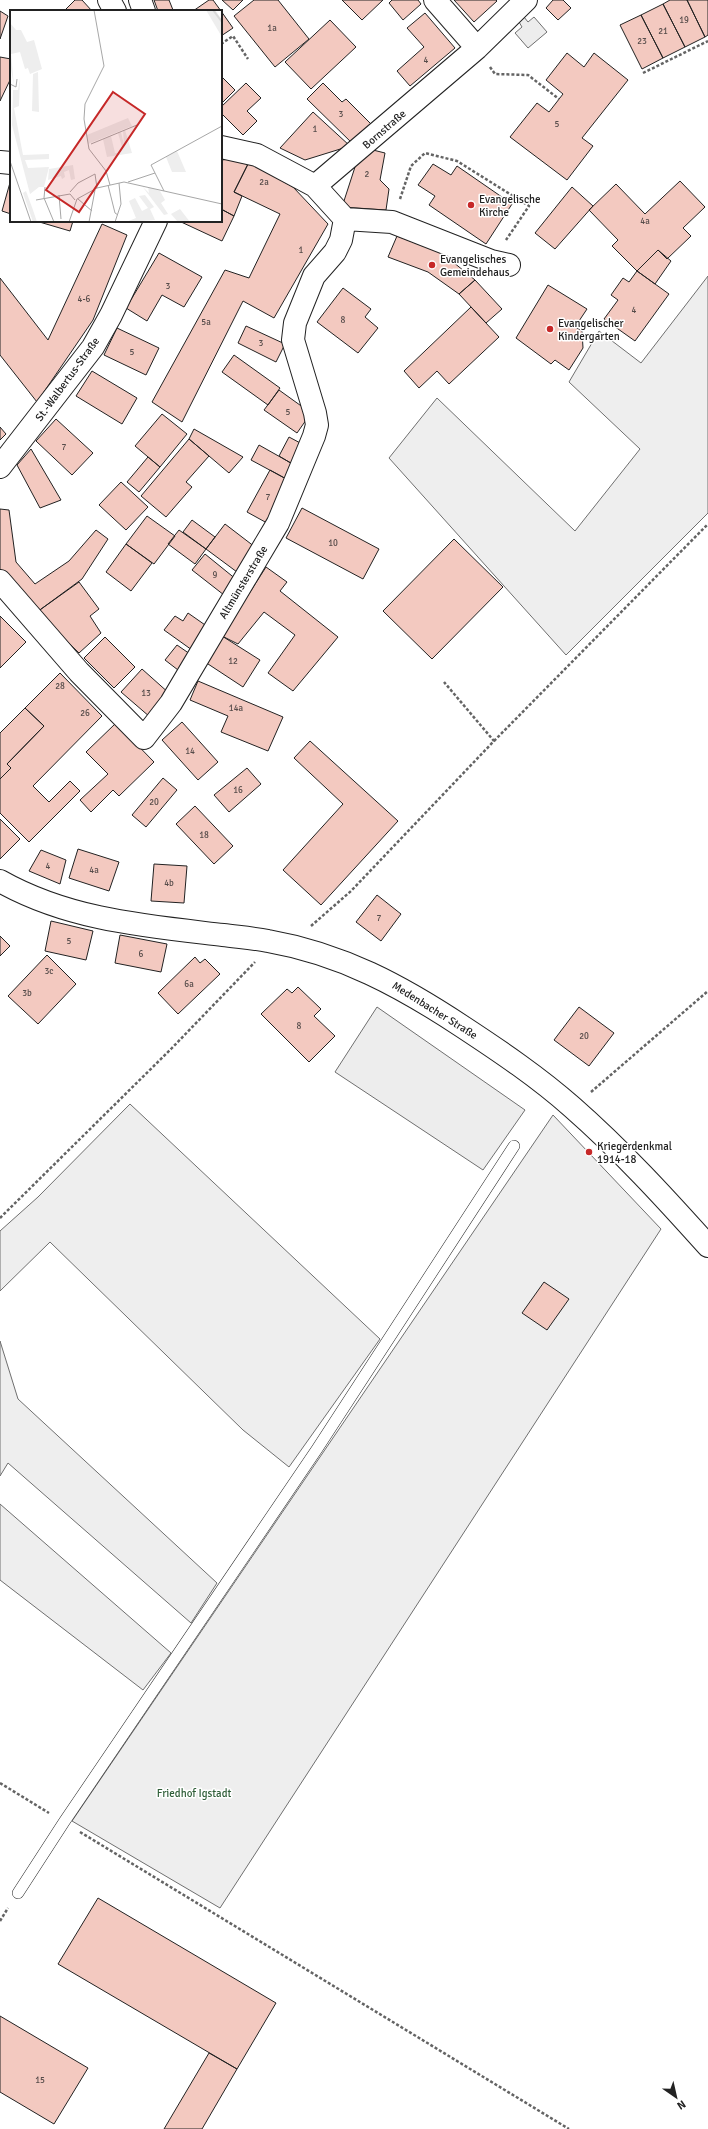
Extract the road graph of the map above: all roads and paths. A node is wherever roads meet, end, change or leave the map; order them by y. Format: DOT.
graph roads {
  1 [pos="109,0"];
  2 [pos="140,0"];
  3 [pos="435,0"];
  4 [pos="526,0"];
  5 [pos="114,10"];
  6 [pos="144,10"];
  7 [pos="708,41"];
  8 [pos="222,43"];
  9 [pos="477,48"];
  10 [pos="248,59"];
  11 [pos="644,73"];
  12 [pos="559,99"];
  13 [pos="222,147"];
  14 [pos="0,162"];
  15 [pos="10,163"];
  16 [pos="315,186"];
  17 [pos="345,219"];
  18 [pos="156,222"];
  19 [pos="392,222"];
  20 [pos="500,263"];
  21 [pos="0,467"];
  22 [pos="708,524"];
  23 [pos="0,581"];
  24 [pos="444,682"];
  25 [pos="494,741"];
  26 [pos="0,881"];
  27 [pos="267,940"];
  28 [pos="301,948"];
  29 [pos="708,991"];
  30 [pos="572,1108"];
  31 [pos="514,1146"];
  32 [pos="0,1218"];
  33 [pos="708,1246"];
  34 [pos="0,1783"];
  35 [pos="64,1822"];
  36 [pos="18,1893"];
  37 [pos="569,2129"];
  1 -- 5 [label="street"];
  2 -- 6 [label="street"];
  3 -- 9 [label="street"];
  4 -- 9 [label="street, Bornstraße"];
  7 -- 11 [label="path"];
  8 -- 10 [label="path"];
  9 -- 12 [label="path"];
  9 -- 16 [label="street, Bornstraße"];
  13 -- 16 [label="street"];
  14 -- 15 [label="street"];
  16 -- 17 [label="street"];
  17 -- 19 [label="street"];
  17 -- 23 [label="street, Altmünsterstraße"];
  18 -- 21 [label="street, St.-Walbertus-Straße"];
  19 -- 20 [label="street"];
  19 -- 20 [label="path"];
  22 -- 25 [label="path"];
  24 -- 25 [label="path"];
  25 -- 28 [label="path"];
  26 -- 27 [label="street, Medenbacher Straße"];
  27 -- 28 [label="street, Medenbacher Straße"];
  27 -- 32 [label="path"];
  28 -- 30 [label="street, Medenbacher Straße"];
  29 -- 30 [label="path"];
  30 -- 33 [label="street, Medenbacher Straße"];
  31 -- 35 [label="lane"];
  34 -- 35 [label="path"];
  35 -- 36 [label="lane"];
  35 -- 37 [label="path"];
}
